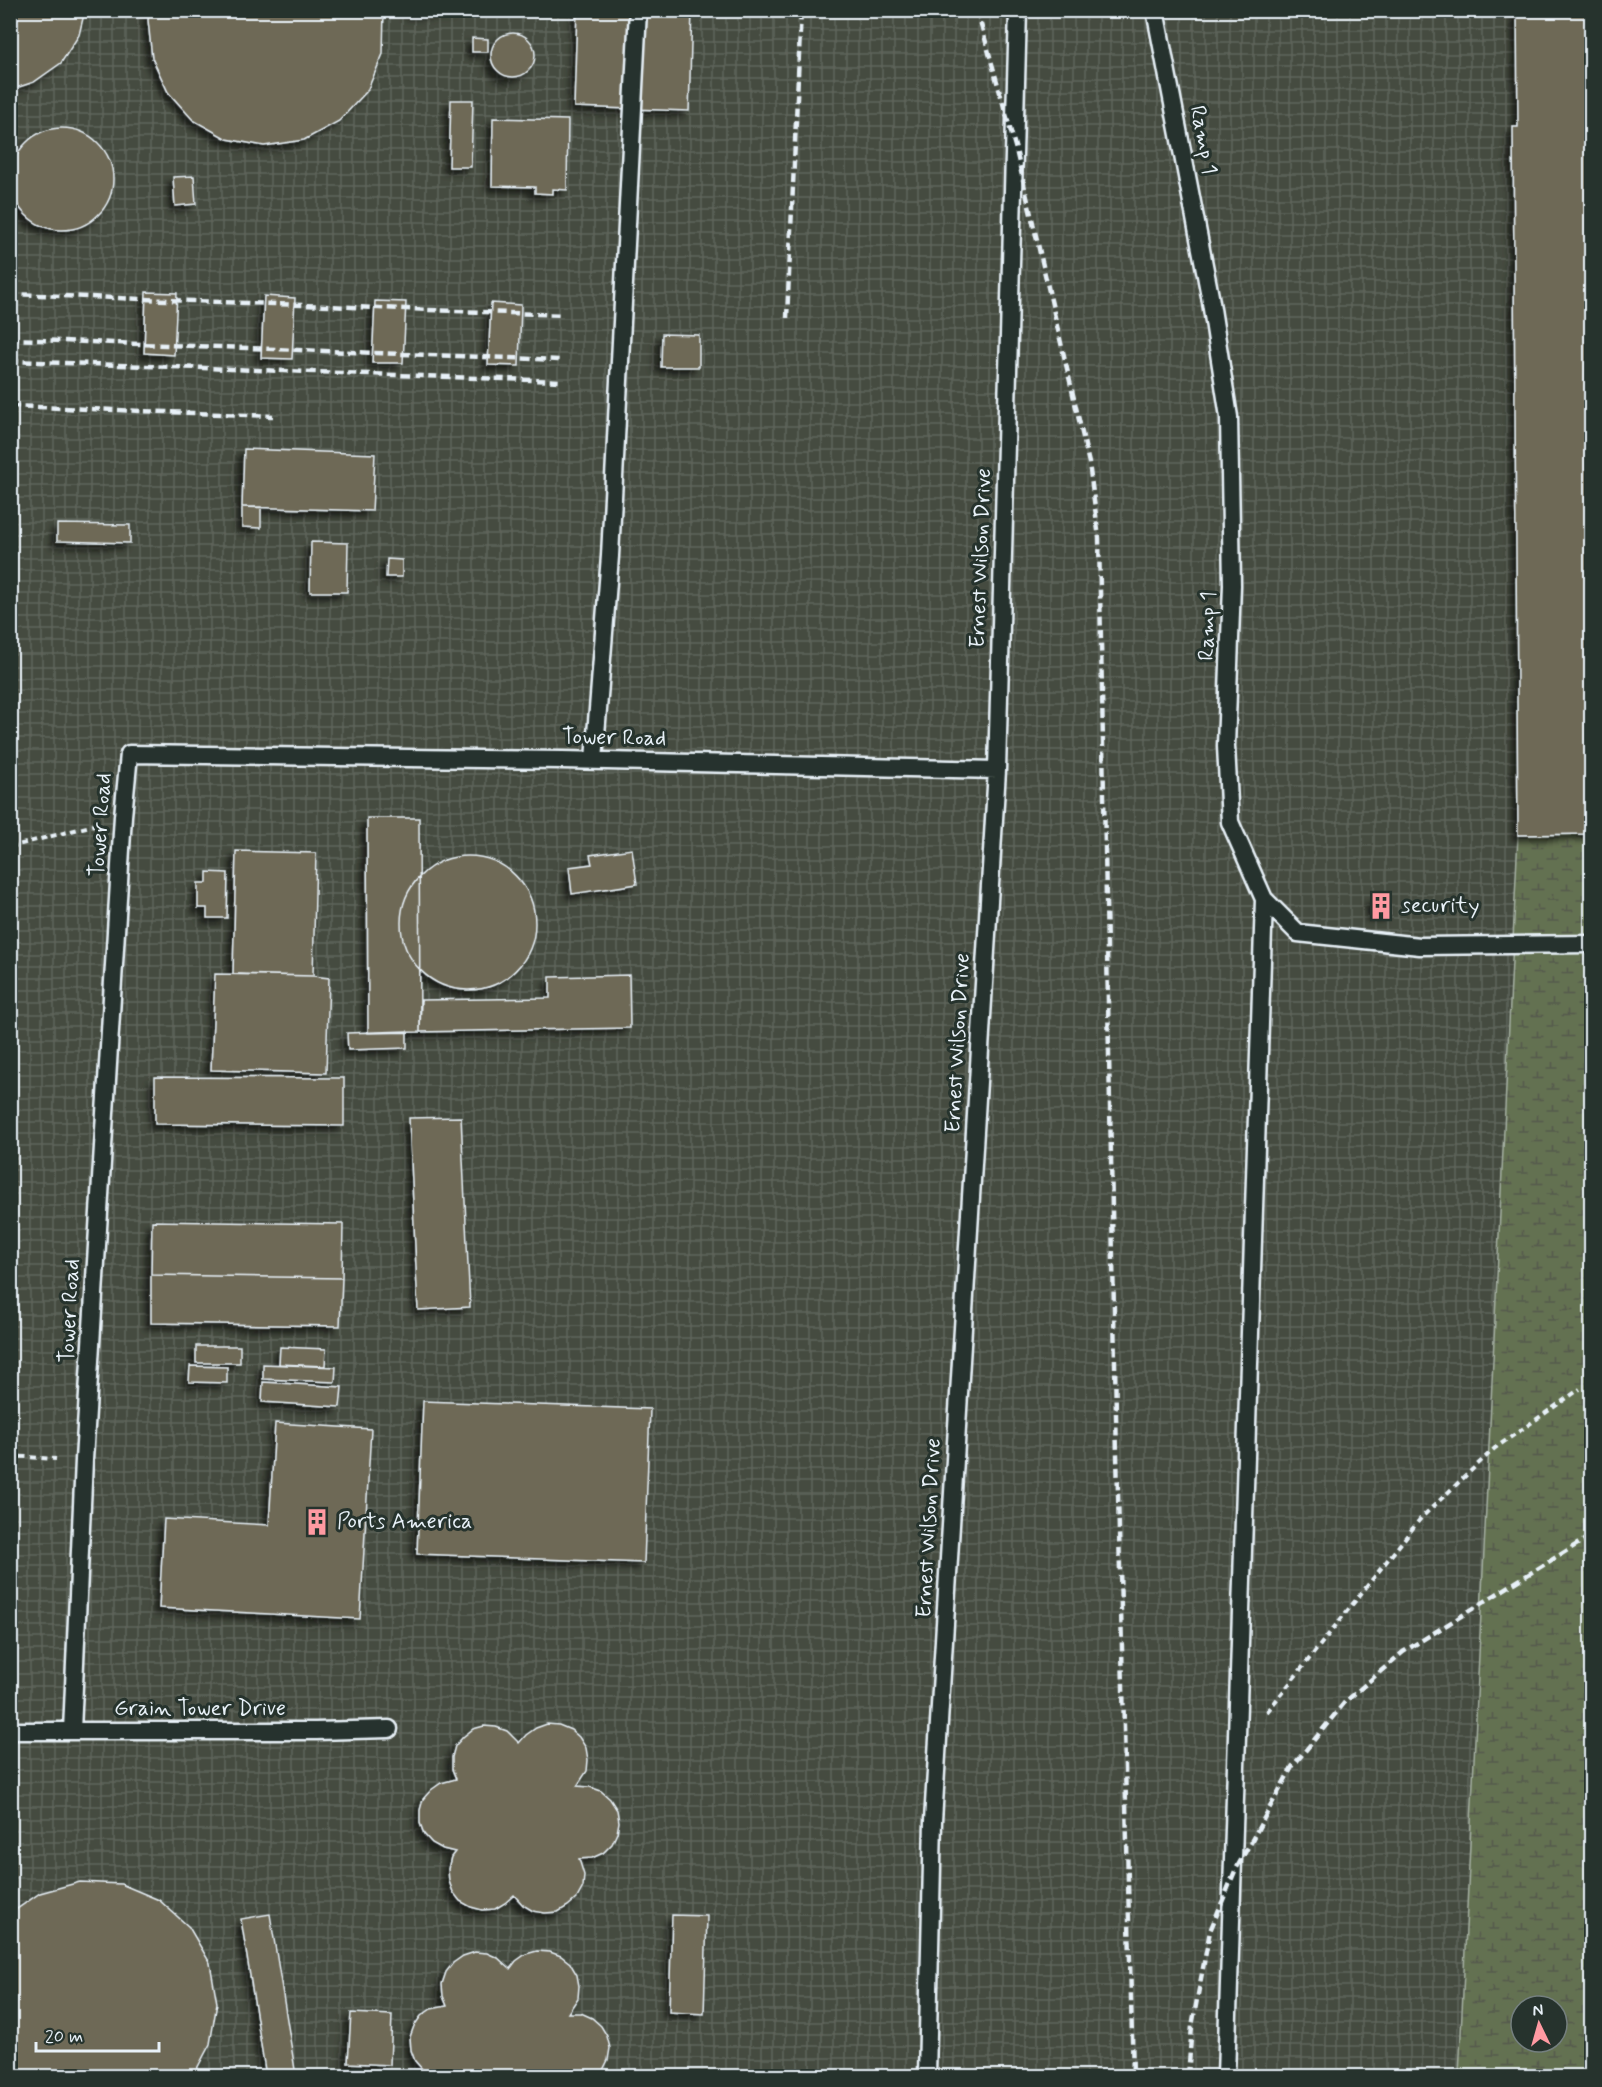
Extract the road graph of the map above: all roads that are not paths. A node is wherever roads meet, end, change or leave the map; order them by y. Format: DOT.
graph roads {
  1 [pos="638,10"];
  2 [pos="1018,10"];
  3 [pos="1155,10"];
  4 [pos="594,760"];
  5 [pos="997,770"];
  6 [pos="1264,899"];
  7 [pos="1592,944"];
  8 [pos="389,1729"];
  9 [pos="10,1731"];
  10 [pos="72,1731"];
  11 [pos="927,2076"];
  12 [pos="1226,2076"];
  1 -- 4 [label="lane"];
  2 -- 5 [label="lane, Ernest Wilson Drive"];
  3 -- 6 [label="lane, Ramp 1"];
  4 -- 5 [label="lane, Tower Road"];
  4 -- 10 [label="lane, Tower Road"];
  5 -- 11 [label="lane, Ernest Wilson Drive"];
  6 -- 7 [label="lane, Ramp 1"];
  6 -- 12 [label="lane"];
  8 -- 10 [label="lane, Grain Tower Drive"];
  9 -- 10 [label="lane, Grain Tower Drive"];
}
